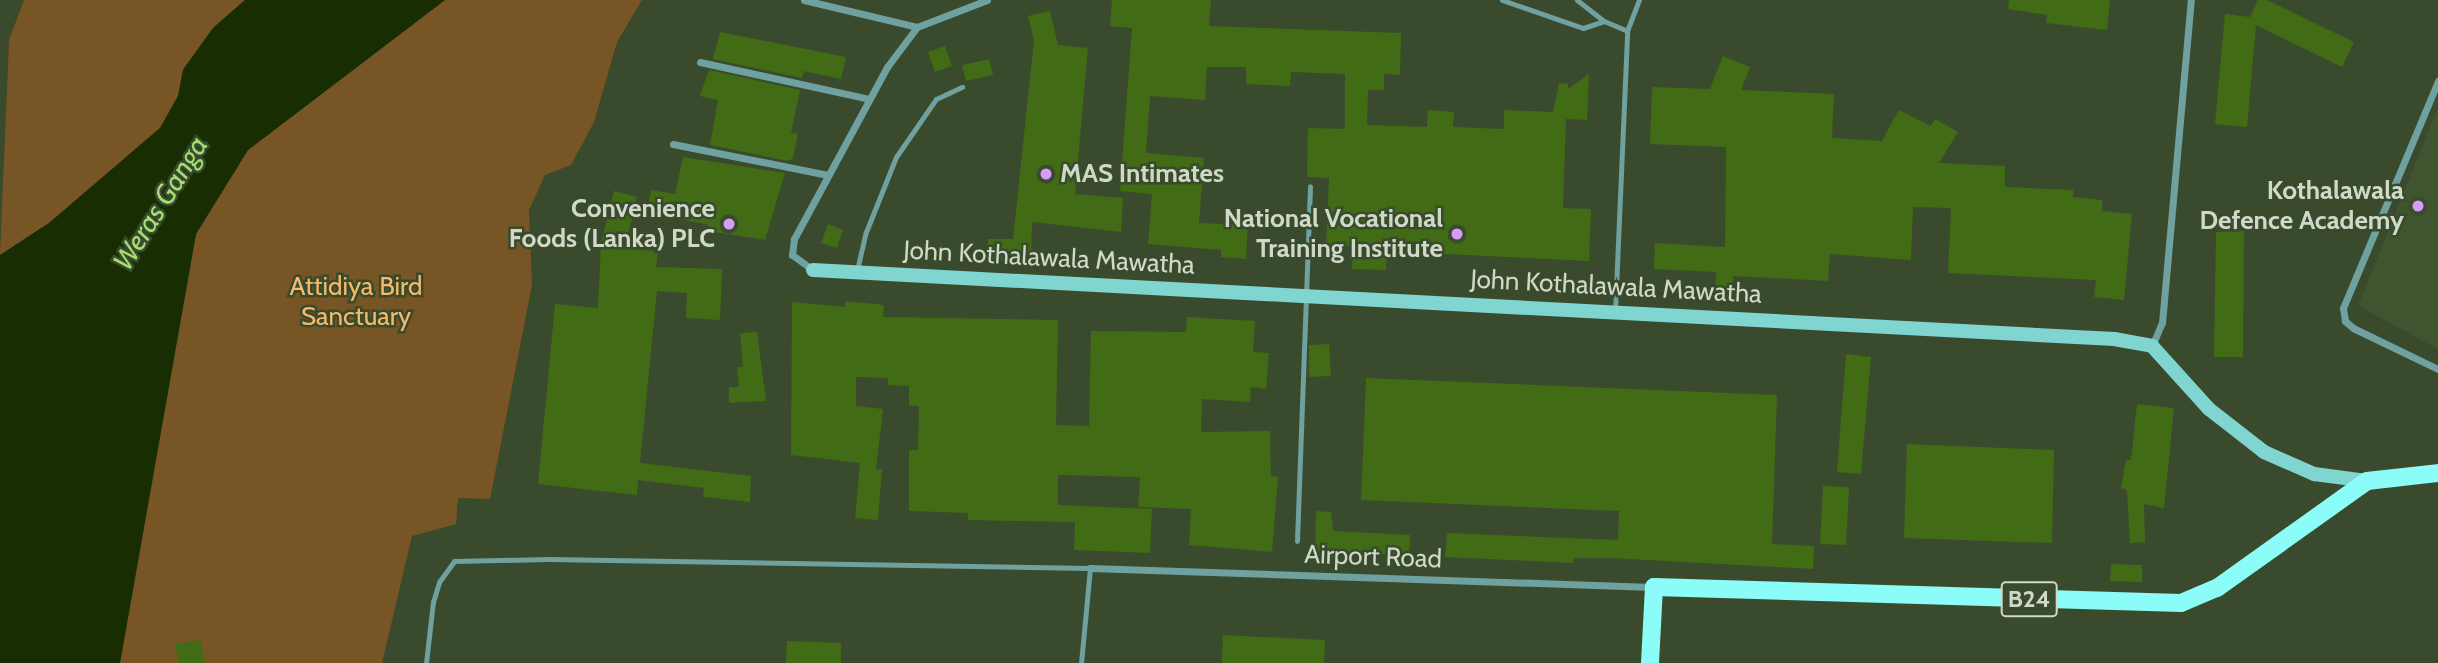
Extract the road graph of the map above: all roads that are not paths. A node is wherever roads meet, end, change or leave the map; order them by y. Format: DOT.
graph roads {
  1 [pos="804,0"];
  2 [pos="987,0"];
  3 [pos="1502,0"];
  4 [pos="1577,0"];
  5 [pos="1639,0"];
  6 [pos="2192,0"];
  7 [pos="1604,21"];
  8 [pos="916,26"];
  9 [pos="1627,31"];
  10 [pos="700,61"];
  11 [pos="2438,81"];
  12 [pos="962,87"];
  13 [pos="869,99"];
  14 [pos="673,144"];
  15 [pos="828,175"];
  16 [pos="1310,187"];
  17 [pos="813,270"];
  18 [pos="856,273"];
  19 [pos="1304,296"];
  20 [pos="1615,311"];
  21 [pos="2152,346"];
  22 [pos="2438,369"];
  23 [pos="2438,473"];
  24 [pos="2367,481"];
  25 [pos="1297,541"];
  26 [pos="1090,569"];
  27 [pos="1654,587"];
  28 [pos="426,663"];
  29 [pos="1081,663"];
  30 [pos="1650,663"];
  1 -- 8 [label="street"];
  2 -- 8 [label="street"];
  3 -- 7 [label="lane"];
  4 -- 7 [label="lane"];
  5 -- 9 [label="lane"];
  6 -- 21 [label="street"];
  7 -- 9 [label="lane"];
  8 -- 13 [label="street"];
  9 -- 20 [label="lane"];
  10 -- 13 [label="street"];
  11 -- 22 [label="street"];
  12 -- 18 [label="lane"];
  13 -- 15 [label="street"];
  14 -- 15 [label="street"];
  15 -- 17 [label="street"];
  16 -- 19 [label="lane"];
  17 -- 18 [label="street, John Kothalawala Mawatha"];
  18 -- 19 [label="street, John Kothalawala Mawatha"];
  19 -- 20 [label="street, John Kothalawala Mawatha"];
  19 -- 25 [label="lane"];
  20 -- 21 [label="street, John Kothalawala Mawatha"];
  21 -- 24 [label="street"];
  23 -- 24 [label="main road, B24"];
  24 -- 27 [label="main road, B24"];
  26 -- 27 [label="street, Airport Road"];
  26 -- 28 [label="lane"];
  26 -- 29 [label="lane"];
  27 -- 30 [label="main road"];
}
